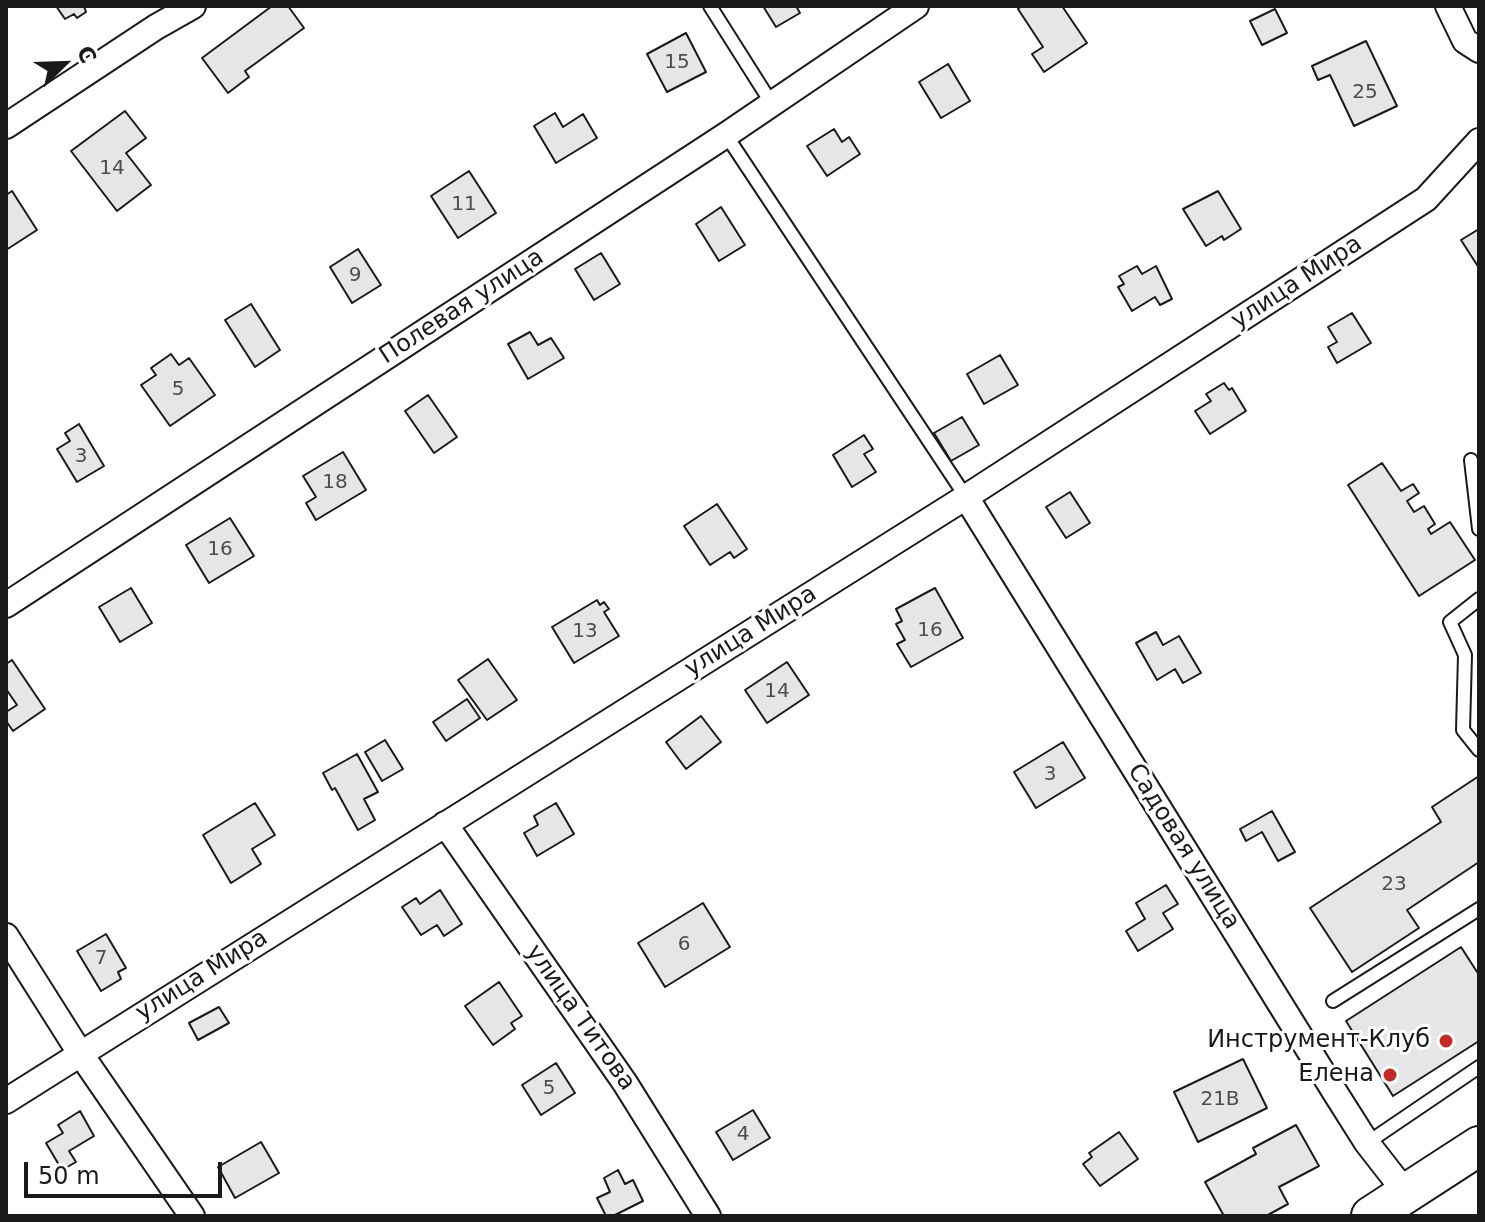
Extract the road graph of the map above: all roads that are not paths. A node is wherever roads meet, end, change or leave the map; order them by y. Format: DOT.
graph roads {
  1 [pos="193,6"];
  2 [pos="710,6"];
  3 [pos="916,6"];
  4 [pos="1448,6"];
  5 [pos="1479,50"];
  6 [pos="772,104"];
  7 [pos="6,126"];
  8 [pos="726,135"];
  9 [pos="1479,141"];
  10 [pos="1471,460"];
  11 [pos="966,497"];
  12 [pos="1479,529"];
  13 [pos="1479,599"];
  14 [pos="6,605"];
  15 [pos="1479,750"];
  16 [pos="445,824"];
  17 [pos="1479,909"];
  18 [pos="6,936"];
  19 [pos="1333,1001"];
  20 [pos="80,1053"];
  21 [pos="1479,1067"];
  22 [pos="6,1101"];
  23 [pos="1367,1143"];
  24 [pos="1479,1146"];
  25 [pos="1406,1193"];
  26 [pos="192,1216"];
  27 [pos="708,1216"];
  28 [pos="1371,1216"];
  1 -- 7 [label="street"];
  2 -- 6 [label="lane"];
  3 -- 6 [label="street, Полевая улица"];
  4 -- 5 [label="street"];
  6 -- 8 [label="street, Полевая улица"];
  8 -- 11 [label="lane"];
  8 -- 14 [label="street, Полевая улица"];
  9 -- 11 [label="street, улица Мира"];
  10 -- 12 [label="lane"];
  11 -- 16 [label="street, улица Мира"];
  11 -- 23 [label="street, Садовая улица"];
  13 -- 15 [label="lane"];
  16 -- 20 [label="street, улица Мира"];
  16 -- 27 [label="street, улица Титова"];
  17 -- 19 [label="lane"];
  18 -- 20 [label="street"];
  20 -- 22 [label="street, улица Мира"];
  20 -- 26 [label="street"];
  21 -- 23 [label="lane"];
  23 -- 25 [label="street, Садовая улица"];
  24 -- 25 [label="main road"];
  25 -- 28 [label="main road"];
}
